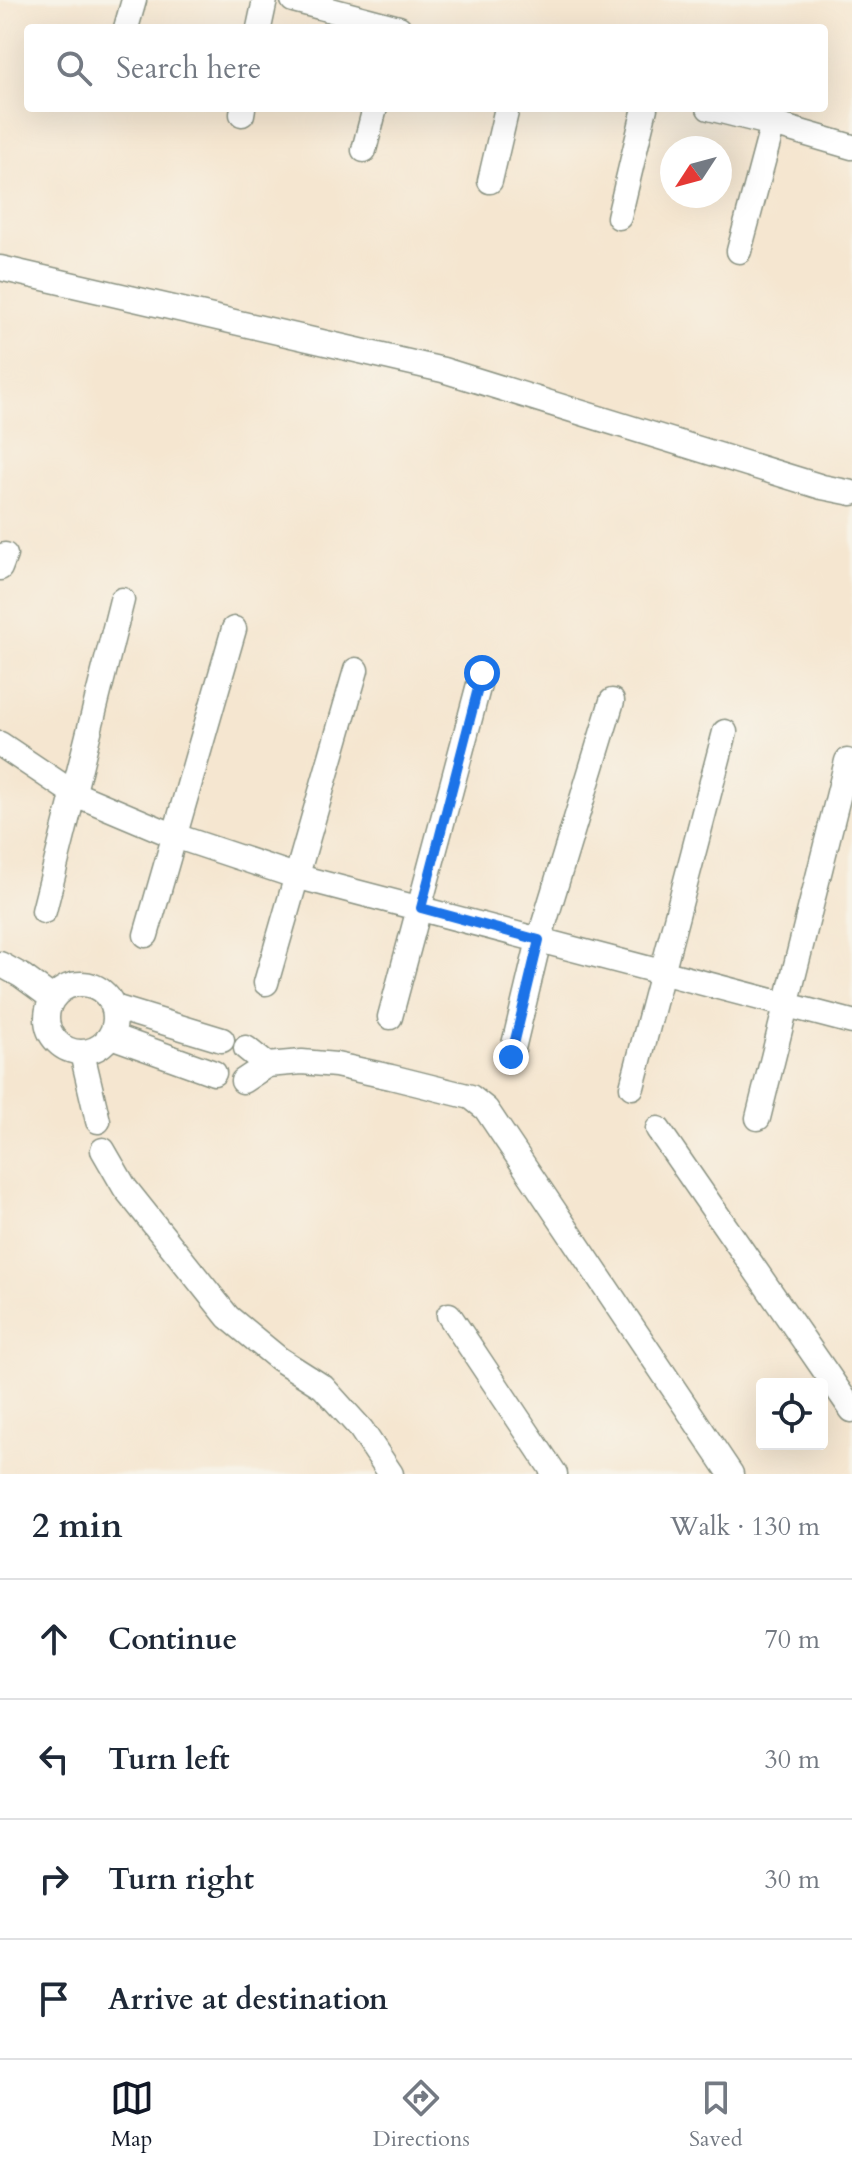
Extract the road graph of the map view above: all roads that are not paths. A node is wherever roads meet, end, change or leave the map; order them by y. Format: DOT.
graph roads {
  1 [pos="134,0"];
  2 [pos="265,0"];
  3 [pos="293,0"];
  4 [pos="127,24"];
  5 [pos="260,24"];
  6 [pos="382,24"];
  7 [pos="374,112"];
  8 [pos="506,112"];
  9 [pos="644,112"];
  10 [pos="725,112"];
  11 [pos="773,124"];
  12 [pos="852,147"];
  13 [pos="364,150"];
  14 [pos="490,181"];
  15 [pos="619,217"];
  16 [pos="739,251"];
  17 [pos="0,268"];
  18 [pos="852,493"];
  19 [pos="122,600"];
  20 [pos="234,629"];
  21 [pos="356,670"];
  22 [pos="482,673"];
  23 [pos="612,701"];
  24 [pos="725,732"];
  25 [pos="0,744"];
  26 [pos="847,761"];
  27 [pos="73,793"];
  28 [pos="175,836"];
  29 [pos="295,876"];
  30 [pos="421,908"];
  31 [pos="44,911"];
  32 [pos="146,935"];
  33 [pos="539,940"];
  34 [pos="0,964"];
  35 [pos="663,971"];
  36 [pos="266,983"];
  37 [pos="52,998"];
  38 [pos="785,1004"];
  39 [pos="114,1007"];
  40 [pos="390,1017"];
  41 [pos="852,1022"];
  42 [pos="111,1036"];
  43 [pos="222,1040"];
  44 [pos="246,1048"];
  45 [pos="82,1053"];
  46 [pos="511,1057"];
  47 [pos="267,1065"];
  48 [pos="214,1073"];
  49 [pos="243,1081"];
  50 [pos="632,1087"];
  51 [pos="758,1118"];
  52 [pos="98,1121"];
  53 [pos="658,1129"];
  54 [pos="103,1150"];
  55 [pos="449,1315"];
  56 [pos="852,1410"];
  57 [pos="391,1474"];
  58 [pos="555,1474"];
  59 [pos="731,1474"];
  1 -- 4 [label="street"];
  2 -- 5 [label="street"];
  3 -- 6 [label="street"];
  7 -- 13 [label="street"];
  8 -- 14 [label="street"];
  9 -- 15 [label="street"];
  10 -- 11 [label="street"];
  11 -- 12 [label="street"];
  11 -- 16 [label="street"];
  17 -- 18 [label="street"];
  19 -- 27 [label="street"];
  20 -- 28 [label="street"];
  21 -- 29 [label="street"];
  22 -- 30 [label="street"];
  23 -- 33 [label="street"];
  24 -- 35 [label="street"];
  25 -- 27 [label="street"];
  26 -- 38 [label="street"];
  27 -- 28 [label="street"];
  27 -- 31 [label="street"];
  28 -- 29 [label="street"];
  28 -- 32 [label="street"];
  29 -- 30 [label="street"];
  29 -- 36 [label="street"];
  30 -- 33 [label="street"];
  30 -- 40 [label="street"];
  33 -- 35 [label="street"];
  33 -- 46 [label="street"];
  34 -- 37 [label="street"];
  35 -- 38 [label="street"];
  35 -- 50 [label="street"];
  37 -- 39 [label="street"];
  37 -- 45 [label="street"];
  38 -- 41 [label="street"];
  38 -- 51 [label="street"];
  39 -- 42 [label="street"];
  39 -- 43 [label="street"];
  42 -- 45 [label="street"];
  42 -- 48 [label="street"];
  44 -- 47 [label="street"];
  45 -- 52 [label="street"];
  47 -- 49 [label="street"];
  47 -- 59 [label="street"];
  53 -- 56 [label="street"];
  54 -- 57 [label="street"];
  55 -- 58 [label="street"];
}
